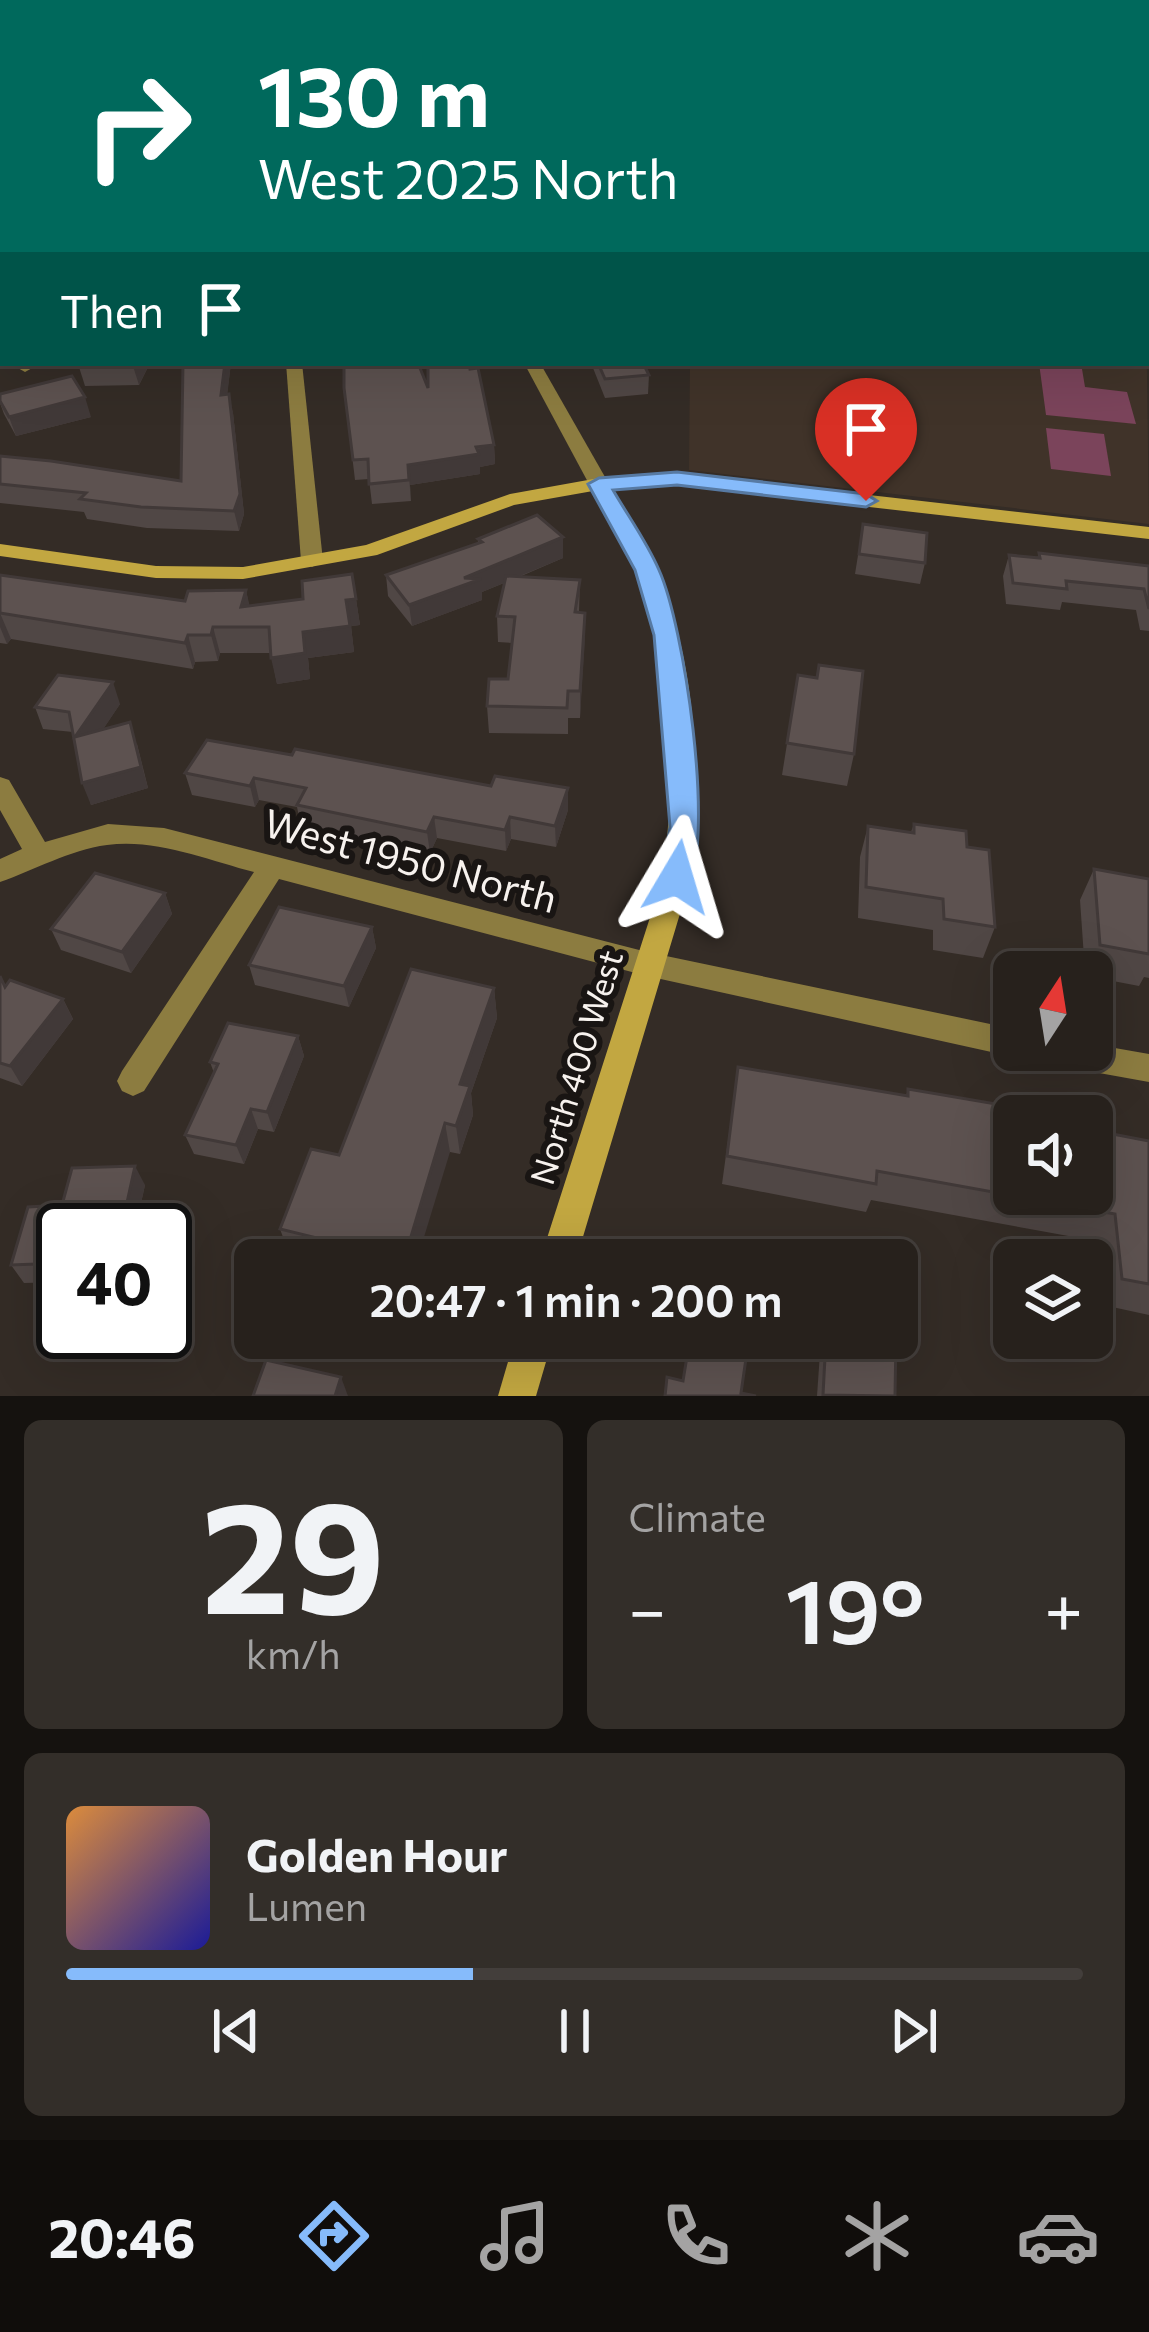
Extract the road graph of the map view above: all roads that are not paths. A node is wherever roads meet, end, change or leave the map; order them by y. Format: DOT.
graph roads {
  1 [pos="294,366"];
  2 [pos="534,366"];
  3 [pos="599,484"];
  4 [pos="1149,533"];
  5 [pos="0,550"];
  6 [pos="312,561"];
  7 [pos="0,788"];
  8 [pos="38,854"];
  9 [pos="273,866"];
  10 [pos="0,871"];
  11 [pos="647,964"];
  12 [pos="993,1038"];
  13 [pos="1113,1062"];
  14 [pos="1149,1068"];
  15 [pos="133,1081"];
  16 [pos="564,1239"];
  17 [pos="528,1359"];
  18 [pos="517,1396"];
  1 -- 6 [label="street"];
  2 -- 3 [label="street"];
  3 -- 4 [label="street"];
  3 -- 6 [label="street"];
  3 -- 11 [label="street, North 400 West"];
  5 -- 6 [label="street"];
  7 -- 8 [label="street"];
  8 -- 9 [label="street, West 1950 North"];
  8 -- 10 [label="street, West 1950 North"];
  9 -- 11 [label="street, West 1950 North"];
  9 -- 15 [label="street"];
  11 -- 12 [label="street, West 1950 North"];
  11 -- 16 [label="street, North 400 West"];
  13 -- 14 [label="street"];
  17 -- 18 [label="street"];
}
